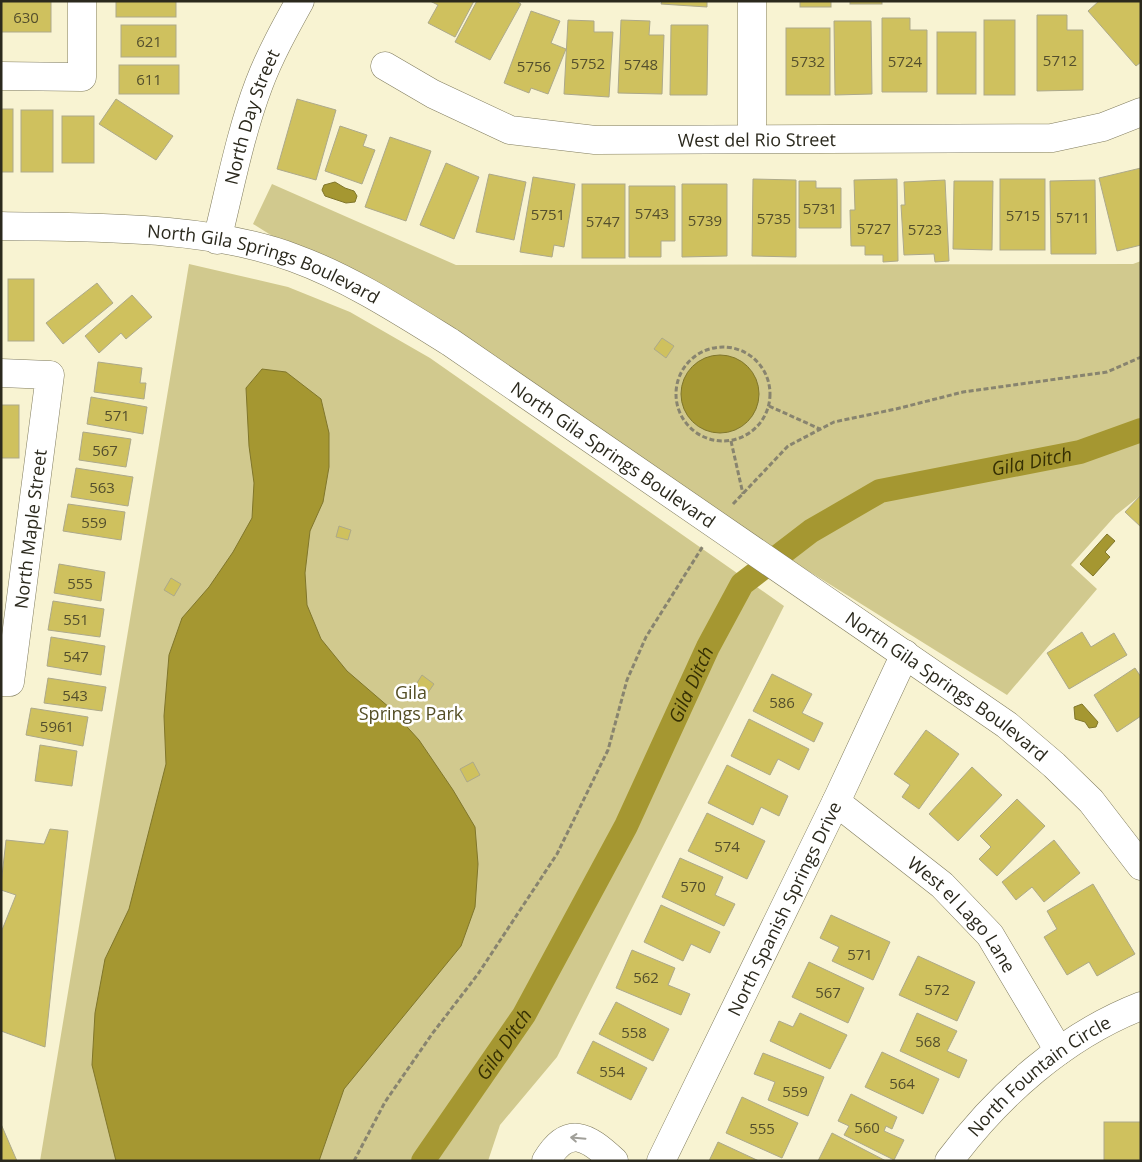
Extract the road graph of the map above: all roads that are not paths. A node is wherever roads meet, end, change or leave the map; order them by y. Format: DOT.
graph roads {
  1 [pos="82,1"];
  2 [pos="300,1"];
  3 [pos="752,1"];
  4 [pos="385,66"];
  5 [pos="1,76"];
  6 [pos="1141,112"];
  7 [pos="752,138"];
  8 [pos="1,226"];
  9 [pos="218,240"];
  10 [pos="1,374"];
  11 [pos="905,654"];
  12 [pos="6,682"];
  13 [pos="836,802"];
  14 [pos="1137,855"];
  15 [pos="1141,1006"];
  16 [pos="1059,1051"];
  17 [pos="546,1161"];
  18 [pos="614,1161"];
  19 [pos="662,1161"];
  20 [pos="950,1161"];
  1 -- 5 [label="street"];
  2 -- 9 [label="street, North Day Street"];
  3 -- 7 [label="street"];
  4 -- 7 [label="street, West del Rio Street"];
  6 -- 7 [label="street, West del Rio Street"];
  8 -- 9 [label="street, North Gila Springs Boulevard"];
  9 -- 11 [label="street, North Gila Springs Boulevard"];
  10 -- 12 [label="street, North Maple Street"];
  11 -- 13 [label="street, North Spanish Springs Drive"];
  11 -- 14 [label="street, North Gila Springs Boulevard"];
  13 -- 16 [label="street, West el Lago Lane"];
  13 -- 19 [label="street, North Spanish Springs Drive"];
  15 -- 16 [label="street, North Fountain Circle"];
  16 -- 20 [label="street, North Fountain Circle"];
  18 -- 17 [label="street, one-way"];
}
